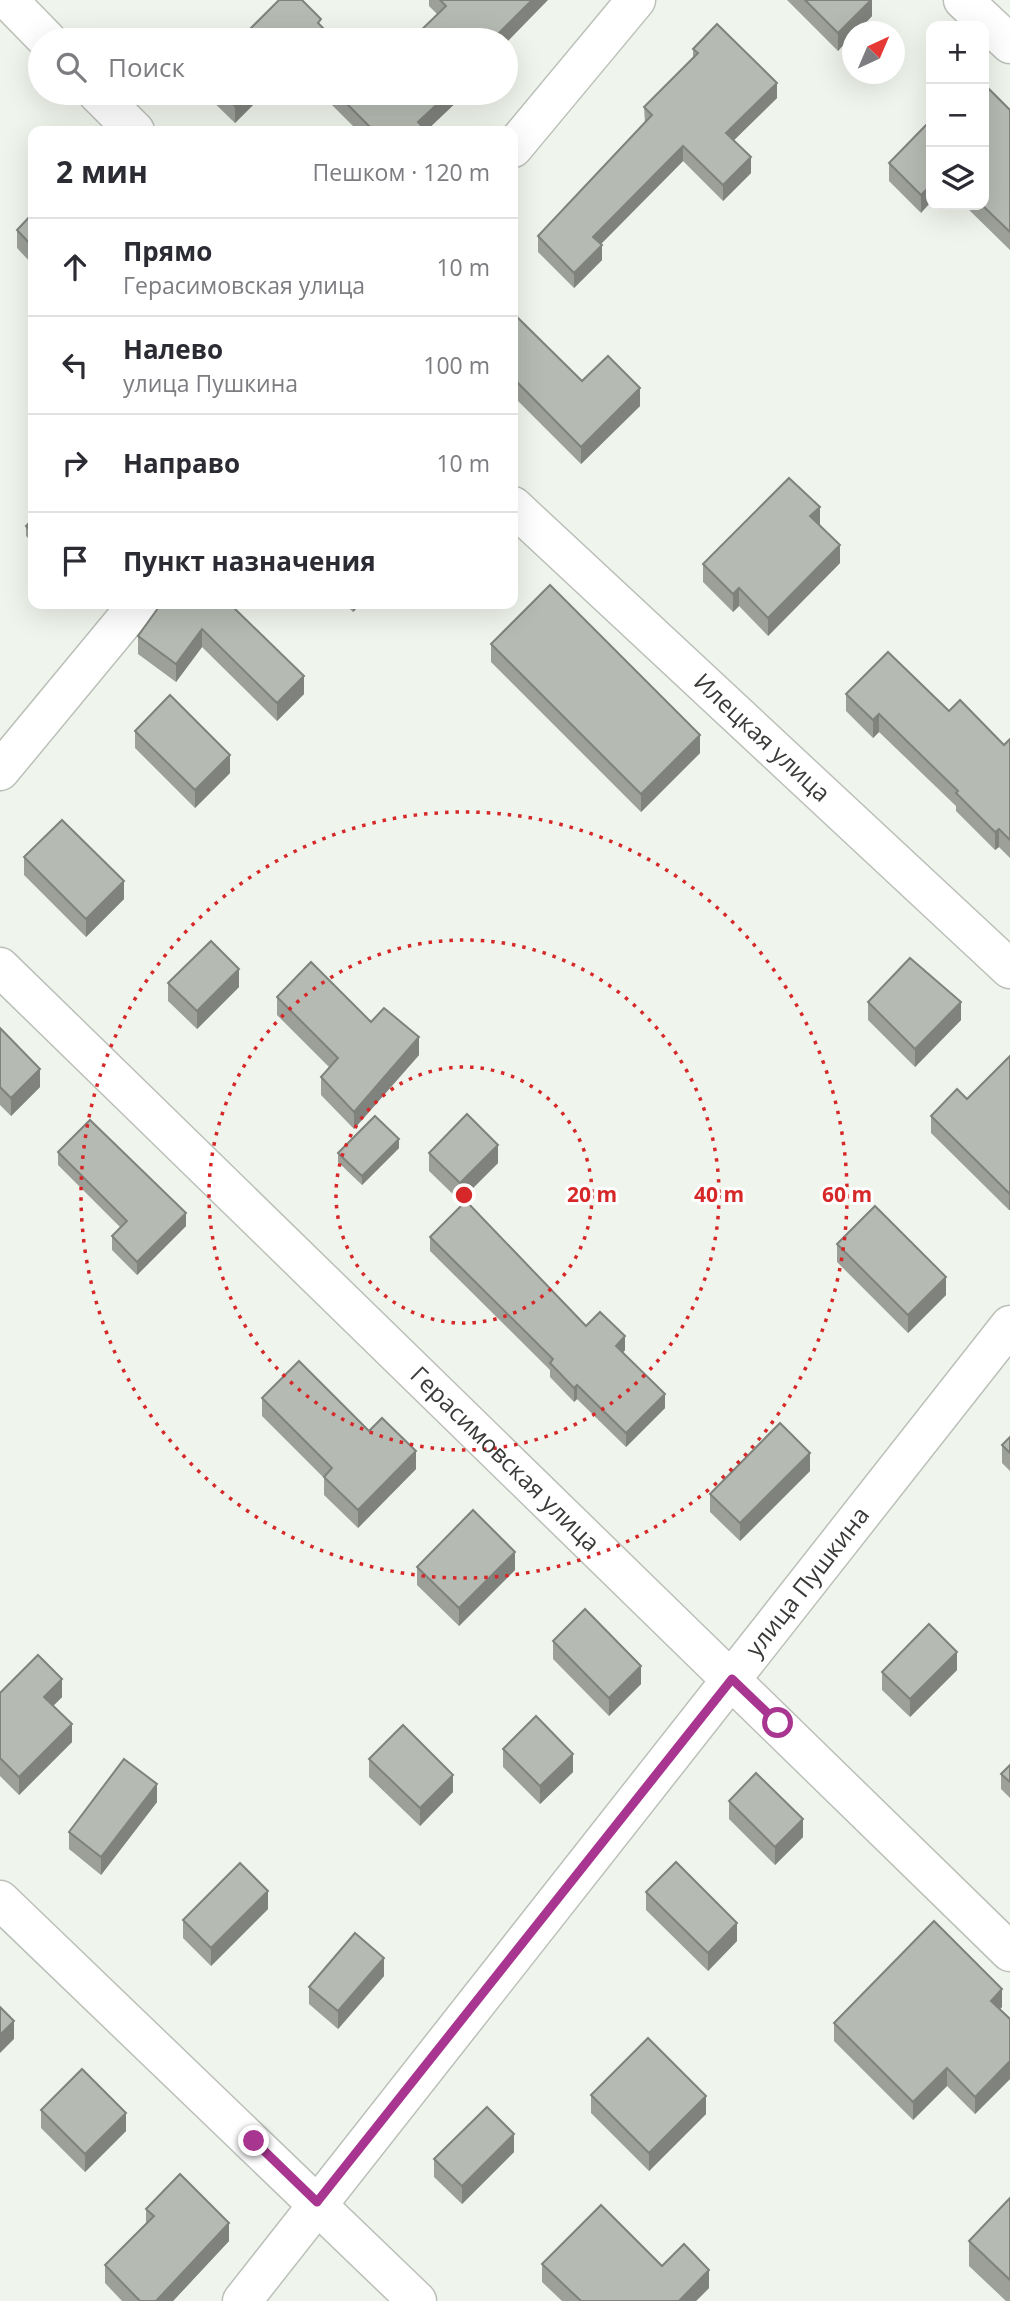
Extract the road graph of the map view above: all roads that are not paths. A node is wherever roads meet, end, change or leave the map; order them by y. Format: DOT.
graph roads {
  1 [pos="8,0"];
  2 [pos="636,0"];
  3 [pos="963,0"];
  4 [pos="35,28"];
  5 [pos="1010,44"];
  6 [pos="109,105"];
  7 [pos="130,126"];
  8 [pos="518,142"];
  9 [pos="518,511"];
  10 [pos="134,609"];
  11 [pos="0,771"];
  12 [pos="0,967"];
  13 [pos="1010,969"];
  14 [pos="1010,1325"];
  15 [pos="732,1679"];
  16 [pos="0,1900"];
  17 [pos="1010,1952"];
  18 [pos="317,2202"];
  19 [pos="242,2301"];
  20 [pos="417,2301"];
  1 -- 4 [label="street"];
  2 -- 8 [label="street"];
  3 -- 5 [label="street"];
  6 -- 7 [label="street"];
  9 -- 13 [label="street, Илецкая улица"];
  10 -- 11 [label="street"];
  12 -- 15 [label="street, Герасимовская улица"];
  14 -- 15 [label="street, улица Пушкина"];
  15 -- 17 [label="street, Герасимовская улица"];
  15 -- 18 [label="street, улица Пушкина"];
  16 -- 18 [label="street"];
  18 -- 19 [label="street, улица Пушкина"];
  18 -- 20 [label="street"];
}
